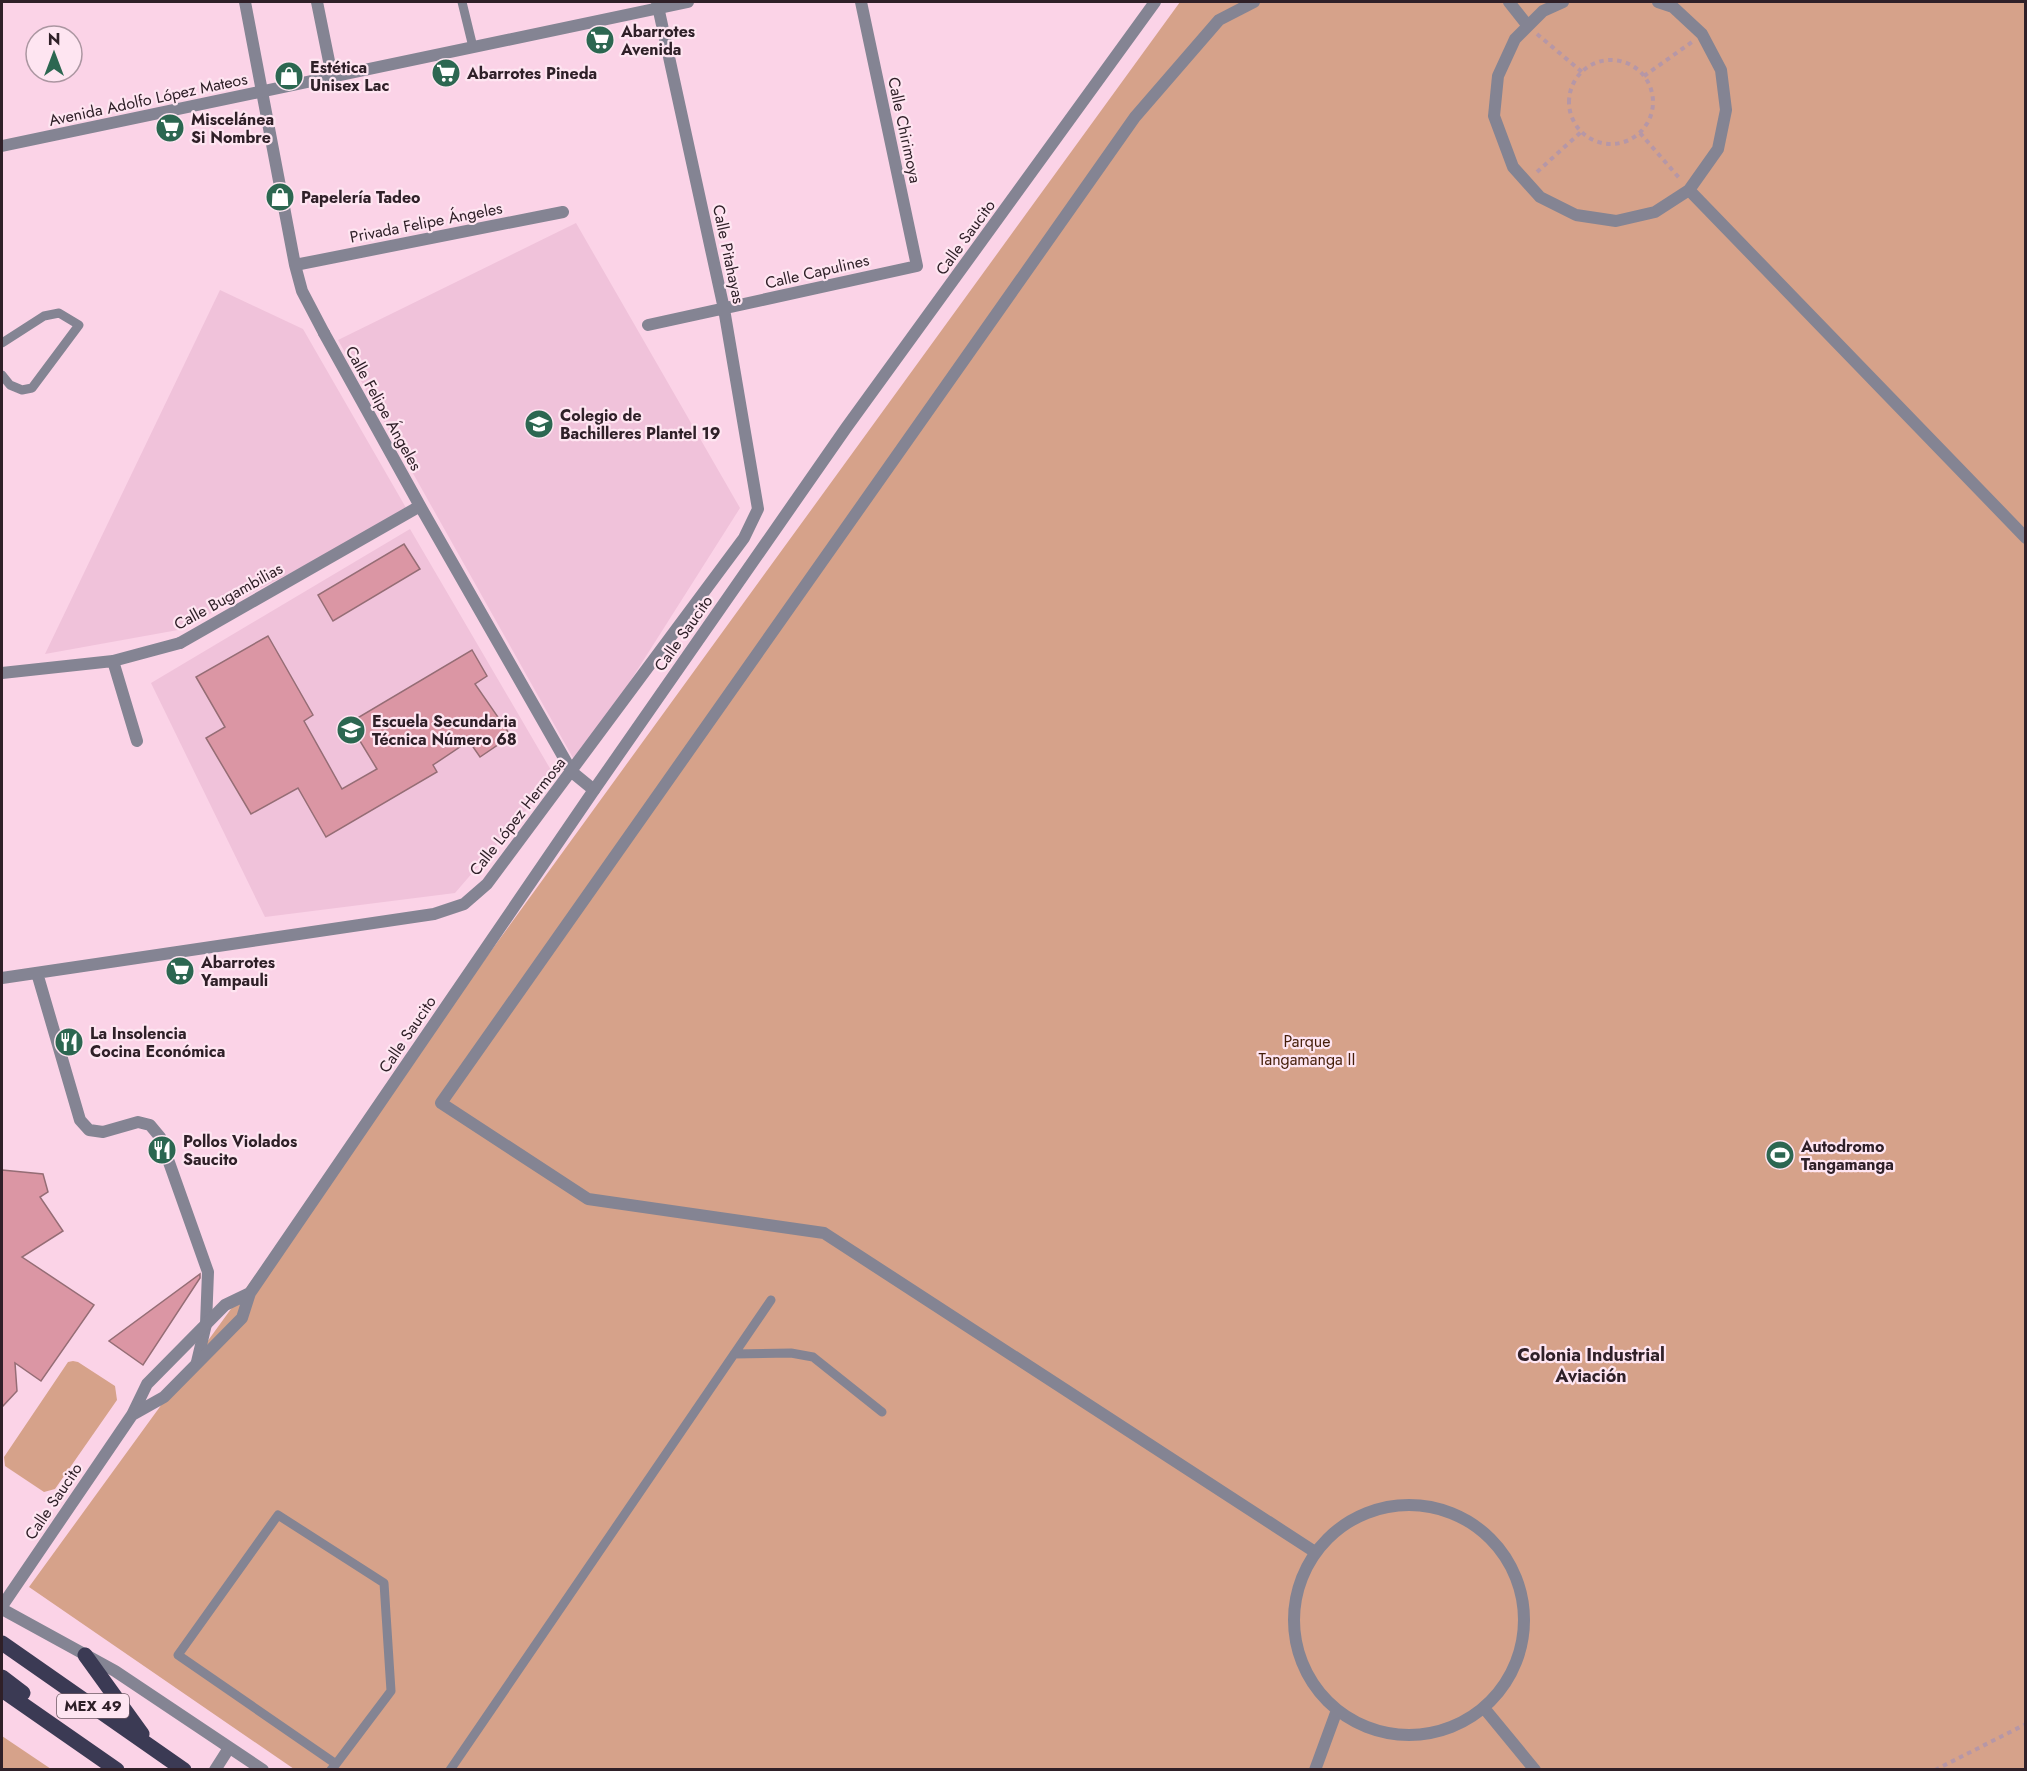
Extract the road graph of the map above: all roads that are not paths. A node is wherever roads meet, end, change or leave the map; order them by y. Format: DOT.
graph roads {
  1 [pos="245,2"];
  2 [pos="317,2"];
  3 [pos="462,2"];
  4 [pos="688,2"];
  5 [pos="861,2"];
  6 [pos="1155,2"];
  7 [pos="1254,2"];
  8 [pos="1509,2"];
  9 [pos="1563,2"];
  10 [pos="1658,2"];
  11 [pos="657,5"];
  12 [pos="1528,26"];
  13 [pos="473,47"];
  14 [pos="332,76"];
  15 [pos="263,92"];
  16 [pos="2,146"];
  17 [pos="1689,190"];
  18 [pos="563,212"];
  19 [pos="295,265"];
  20 [pos="917,266"];
  21 [pos="724,309"];
  22 [pos="648,325"];
  23 [pos="2,343"];
  24 [pos="2,375"];
  25 [pos="420,506"];
  26 [pos="758,508"];
  27 [pos="2025,538"];
  28 [pos="113,661"];
  29 [pos="2,674"];
  30 [pos="137,741"];
  31 [pos="572,772"];
  32 [pos="594,790"];
  33 [pos="37,973"];
  34 [pos="2,978"];
  35 [pos="250,1293"];
  36 [pos="771,1300"];
  37 [pos="206,1324"];
  38 [pos="734,1354"];
  39 [pos="197,1362"];
  40 [pos="882,1412"];
  41 [pos="132,1415"];
  42 [pos="1315,1552"];
  43 [pos="2,1608"];
  44 [pos="2,1643"];
  45 [pos="85,1655"];
  46 [pos="2,1677"];
  47 [pos="2,1690"];
  48 [pos="1484,1708"];
  49 [pos="1337,1710"];
  50 [pos="149,1744"];
  51 [pos="84,1748"];
  52 [pos="229,1748"];
  53 [pos="333,1767"];
  54 [pos="117,1770"];
  55 [pos="184,1770"];
  56 [pos="215,1770"];
  57 [pos="263,1770"];
  58 [pos="450,1770"];
  59 [pos="1315,1770"];
  60 [pos="1535,1770"];
  1 -- 15 [label="street, Calle Felipe Ángeles"];
  2 -- 14 [label="street"];
  3 -- 13 [label="lane"];
  4 -- 11 [label="street, Avenida Adolfo López Mateos"];
  5 -- 20 [label="street, Calle Chirimoya"];
  6 -- 32 [label="street, Calle Saucito"];
  7 -- 42 [label="street"];
  8 -- 12 [label="street"];
  9 -- 12 [label="street"];
  10 -- 17 [label="street"];
  11 -- 13 [label="street, Avenida Adolfo López Mateos"];
  11 -- 21 [label="street, Calle Pitahayas"];
  12 -- 17 [label="street"];
  13 -- 14 [label="street, Avenida Adolfo López Mateos"];
  14 -- 15 [label="street, Avenida Adolfo López Mateos"];
  15 -- 16 [label="street, Avenida Adolfo López Mateos"];
  15 -- 19 [label="street, Calle Felipe Ángeles"];
  17 -- 27 [label="street"];
  18 -- 19 [label="street, Privada Felipe Ángeles"];
  19 -- 25 [label="street, Calle Felipe Ángeles"];
  20 -- 21 [label="street, Calle Capulines"];
  21 -- 22 [label="street, Calle Capulines"];
  21 -- 26 [label="street, Calle Pitahayas"];
  23 -- 24 [label="lane"];
  25 -- 28 [label="street, Calle Bugambilias"];
  25 -- 31 [label="street, Calle Felipe Ángeles"];
  26 -- 31 [label="street, Calle López Hermosa"];
  28 -- 29 [label="street, Calle Bugambilias"];
  28 -- 30 [label="street"];
  31 -- 32 [label="street, Calle Felipe Ángeles"];
  31 -- 33 [label="street, Calle López Hermosa"];
  32 -- 35 [label="street, Calle Saucito"];
  33 -- 34 [label="street, Calle López Hermosa"];
  33 -- 37 [label="street, Calle Saucito"];
  35 -- 37 [label="street, Calle Saucito"];
  35 -- 39 [label="street, Calle Saucito"];
  36 -- 38 [label="lane"];
  37 -- 39 [label="street, Calle Saucito"];
  37 -- 41 [label="street, Calle Saucito"];
  38 -- 40 [label="lane"];
  38 -- 58 [label="lane"];
  39 -- 41 [label="street, Calle Saucito"];
  41 -- 43 [label="street, Calle Saucito"];
  42 -- 48 [label="street"];
  42 -- 49 [label="street"];
  43 -- 45 [label="street"];
  44 -- 50 [label="main road, MEX 49"];
  45 -- 50 [label="main road"];
  45 -- 52 [label="street"];
  46 -- 51 [label="main road"];
  47 -- 51 [label="main road, MEX 49"];
  48 -- 49 [label="street"];
  48 -- 60 [label="street"];
  49 -- 59 [label="street"];
  50 -- 55 [label="main road, MEX 49"];
  51 -- 54 [label="main road, MEX 49"];
  52 -- 56 [label="street"];
  52 -- 57 [label="street"];
  53 -- 53 [label="lane"];
}
